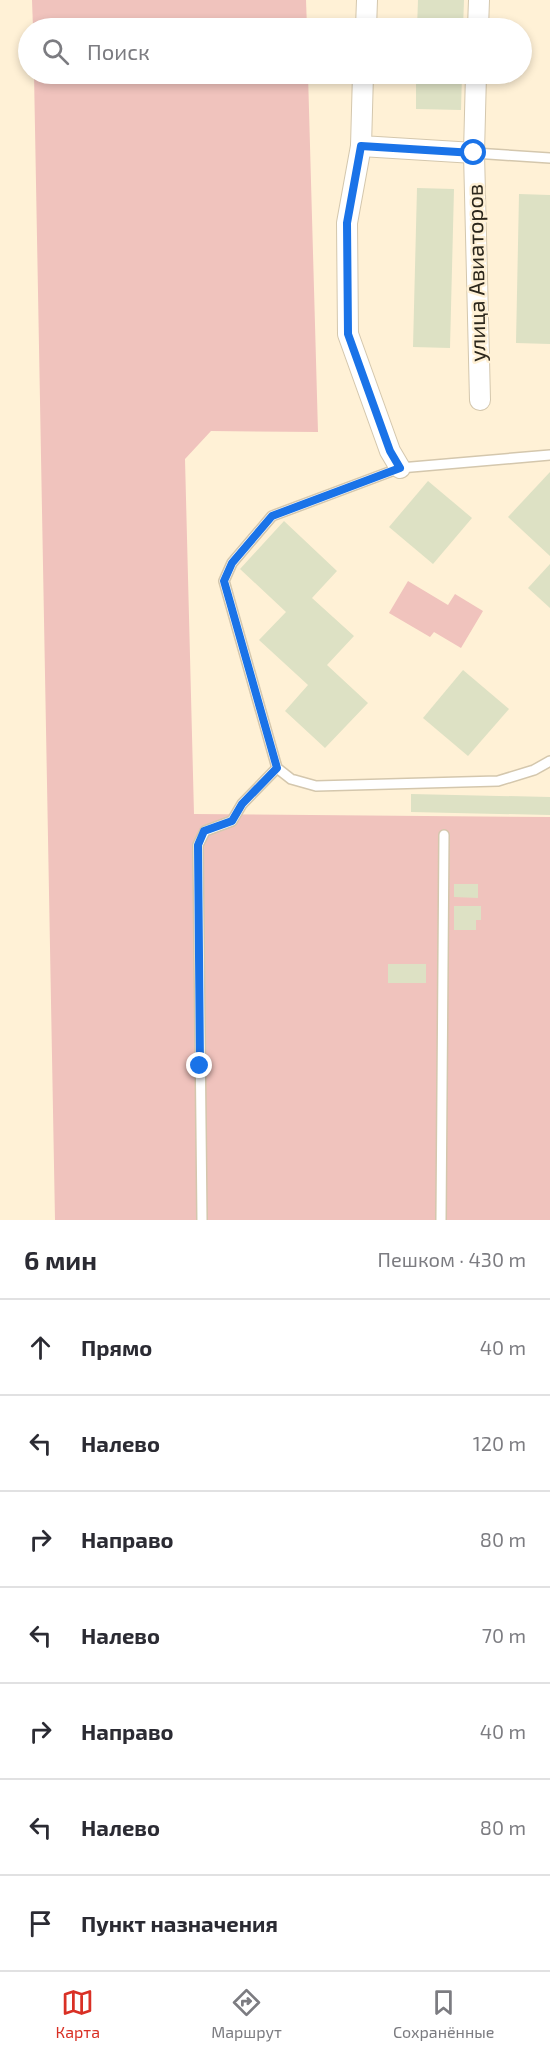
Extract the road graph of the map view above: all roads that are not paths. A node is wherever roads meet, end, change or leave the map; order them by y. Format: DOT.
graph roads {
  1 [pos="367,0"];
  2 [pos="479,0"];
  3 [pos="366,18"];
  4 [pos="478,18"];
  5 [pos="363,84"];
  6 [pos="476,84"];
  7 [pos="361,146"];
  8 [pos="474,153"];
  9 [pos="550,158"];
  10 [pos="480,400"];
  11 [pos="550,455"];
  12 [pos="400,468"];
  13 [pos="550,761"];
  14 [pos="277,768"];
  15 [pos="444,835"];
  16 [pos="202,1220"];
  17 [pos="441,1220"];
  1 -- 3 [label="street"];
  2 -- 4 [label="street"];
  5 -- 7 [label="street"];
  6 -- 8 [label="street, улица Авиаторов"];
  7 -- 8 [label="street"];
  7 -- 12 [label="street"];
  8 -- 9 [label="lane"];
  8 -- 10 [label="street, улица Авиаторов"];
  11 -- 12 [label="lane"];
  12 -- 14 [label="lane"];
  13 -- 14 [label="lane"];
  14 -- 16 [label="lane"];
  15 -- 17 [label="lane"];
}
